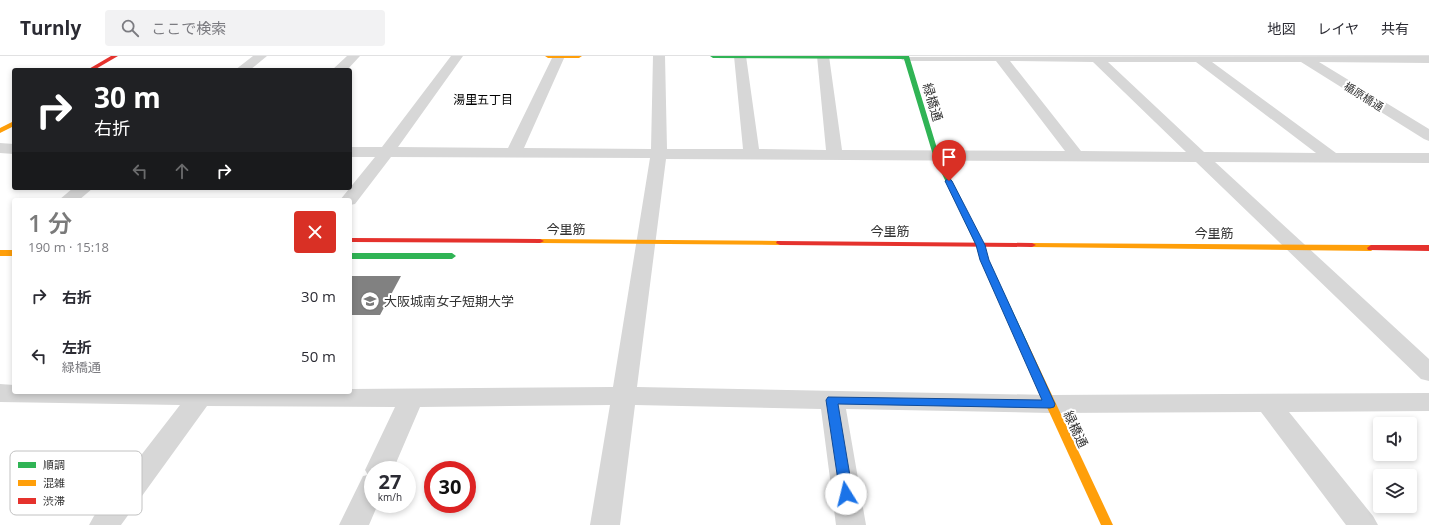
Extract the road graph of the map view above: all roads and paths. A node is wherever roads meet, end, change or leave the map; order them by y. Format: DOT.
graph roads {
  1 [pos="115,56"];
  2 [pos="261,56"];
  3 [pos="354,56"];
  4 [pos="457,56"];
  5 [pos="548,56"];
  6 [pos="559,56"];
  7 [pos="579,56"];
  8 [pos="659,56"];
  9 [pos="713,56"];
  10 [pos="740,56"];
  11 [pos="823,56"];
  12 [pos="906,56"];
  13 [pos="1000,56"];
  14 [pos="1096,57"];
  15 [pos="1198,57"];
  16 [pos="1302,58"];
  17 [pos="1429,59"];
  18 [pos="125,60"];
  19 [pos="94,68"];
  20 [pos="111,68"];
  21 [pos="245,68"];
  22 [pos="341,68"];
  23 [pos="12,114"];
  24 [pos="0,121"];
  25 [pos="12,124"];
  26 [pos="0,131"];
  27 [pos="1429,136"];
  28 [pos="0,148"];
  29 [pos="12,149"];
  30 [pos="352,152"];
  31 [pos="387,152"];
  32 [pos="514,152"];
  33 [pos="659,154"];
  34 [pos="752,154"];
  35 [pos="834,154"];
  36 [pos="936,155"];
  37 [pos="1076,155"];
  38 [pos="1201,156"];
  39 [pos="1332,157"];
  40 [pos="1429,158"];
  41 [pos="81,190"];
  42 [pos="71,198"];
  43 [pos="352,198"];
  44 [pos="352,240"];
  45 [pos="980,245"];
  46 [pos="1429,248"];
  47 [pos="0,252"];
  48 [pos="12,253"];
  49 [pos="645,253"];
  50 [pos="352,256"];
  51 [pos="459,256"];
  52 [pos="1306,258"];
  53 [pos="1429,373"];
  54 [pos="0,393"];
  55 [pos="12,393"];
  56 [pos="202,394"];
  57 [pos="624,396"];
  58 [pos="411,398"];
  59 [pos="832,400"];
  60 [pos="1429,402"];
  61 [pos="1268,403"];
  62 [pos="1050,404"];
  63 [pos="383,461"];
  64 [pos="142,474"];
  65 [pos="364,503"];
  66 [pos="111,515"];
  67 [pos="104,525"];
  68 [pos="354,525"];
  69 [pos="605,525"];
  70 [pos="851,525"];
  71 [pos="1107,525"];
  72 [pos="1363,525"];
  1 -- 19 [label="main road"];
  2 -- 21 [label="street"];
  3 -- 22 [label="street"];
  4 -- 31 [label="street"];
  5 -- 6 [label="main road"];
  6 -- 7 [label="main road"];
  6 -- 32 [label="street"];
  8 -- 33 [label="street"];
  9 -- 10 [label="main road"];
  10 -- 11 [label="main road"];
  10 -- 34 [label="street"];
  11 -- 12 [label="main road"];
  11 -- 35 [label="street"];
  12 -- 13 [label="street"];
  12 -- 36 [label="main road, 緑橋通"];
  13 -- 14 [label="street"];
  13 -- 37 [label="street"];
  14 -- 15 [label="street"];
  14 -- 38 [label="street"];
  15 -- 16 [label="street"];
  15 -- 39 [label="street"];
  16 -- 17 [label="street"];
  16 -- 27 [label="street, 楯原橋通"];
  18 -- 20 [label="main road"];
  23 -- 24 [label="main road"];
  25 -- 26 [label="main road"];
  28 -- 29 [label="street"];
  30 -- 31 [label="street"];
  31 -- 32 [label="street"];
  31 -- 43 [label="street"];
  32 -- 33 [label="street"];
  33 -- 34 [label="street"];
  33 -- 49 [label="street"];
  34 -- 35 [label="street"];
  35 -- 36 [label="street"];
  36 -- 37 [label="street"];
  36 -- 45 [label="main road, 緑橋通"];
  37 -- 38 [label="street"];
  38 -- 39 [label="street"];
  38 -- 52 [label="street"];
  39 -- 40 [label="street"];
  41 -- 42 [label="street"];
  44 -- 49 [label="main road, 今里筋"];
  45 -- 49 [label="main road, 今里筋"];
  45 -- 52 [label="main road, 今里筋"];
  45 -- 62 [label="main road, 緑橋通"];
  46 -- 52 [label="main road, 今里筋"];
  47 -- 48 [label="main road"];
  49 -- 57 [label="street"];
  50 -- 51 [label="main road"];
  52 -- 53 [label="street"];
  54 -- 55 [label="street"];
  56 -- 58 [label="street"];
  56 -- 64 [label="street"];
  57 -- 58 [label="street"];
  57 -- 59 [label="street"];
  57 -- 69 [label="street"];
  58 -- 63 [label="street"];
  59 -- 62 [label="street"];
  59 -- 70 [label="street"];
  60 -- 61 [label="street"];
  61 -- 62 [label="street"];
  61 -- 72 [label="street"];
  62 -- 71 [label="main road, 緑橋通"];
  65 -- 68 [label="street"];
  66 -- 67 [label="street"];
}
